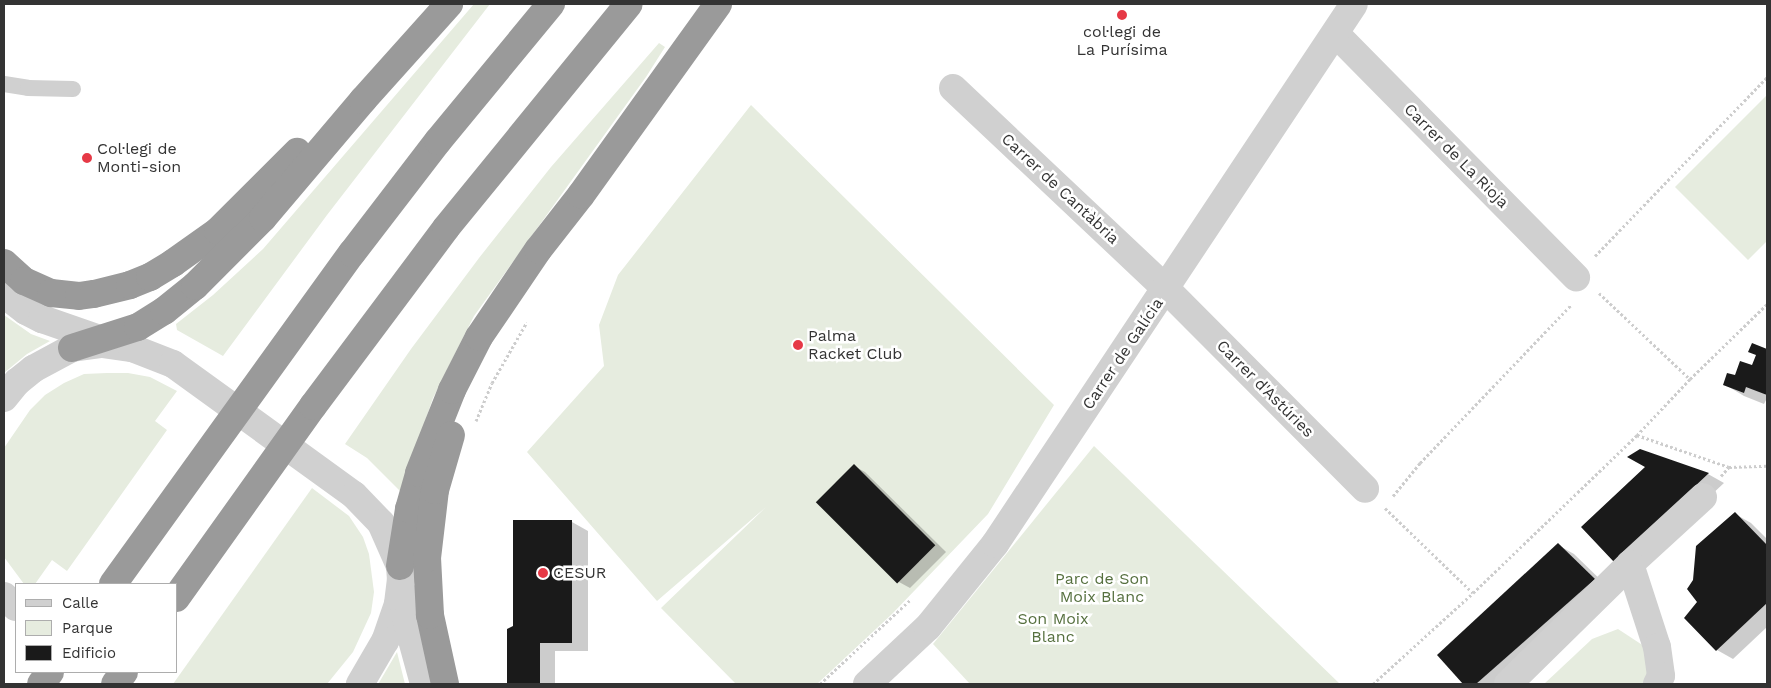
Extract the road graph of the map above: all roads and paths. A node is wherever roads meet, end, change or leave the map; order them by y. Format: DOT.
graph roads {
  1 [pos="449,4"];
  2 [pos="551,4"];
  3 [pos="629,4"];
  4 [pos="718,4"];
  5 [pos="1354,4"];
  6 [pos="1336,34"];
  7 [pos="398,60"];
  8 [pos="1767,77"];
  9 [pos="4,84"];
  10 [pos="953,88"];
  11 [pos="73,89"];
  12 [pos="538,250"];
  13 [pos="4,263"];
  14 [pos="1583,282"];
  15 [pos="1166,289"];
  16 [pos="4,294"];
  17 [pos="1767,304"];
  18 [pos="528,320"];
  19 [pos="110,342"];
  20 [pos="72,348"];
  21 [pos="1690,379"];
  22 [pos="4,398"];
  23 [pos="473,427"];
  24 [pos="1637,435"];
  25 [pos="1767,466"];
  26 [pos="1364,489"];
  27 [pos="1703,497"];
  28 [pos="1630,564"];
  29 [pos="401,572"];
  30 [pos="114,583"];
  31 [pos="1473,593"];
  32 [pos="178,595"];
  33 [pos="4,596"];
  34 [pos="15,607"];
  35 [pos="49,673"];
  36 [pos="106,673"];
  37 [pos="123,673"];
  38 [pos="42,684"];
  39 [pos="115,684"];
  40 [pos="122,684"];
  41 [pos="360,684"];
  42 [pos="424,684"];
  43 [pos="445,684"];
  44 [pos="867,684"];
  45 [pos="1372,684"];
  46 [pos="1508,684"];
  47 [pos="1657,684"];
  1 -- 7 [label="highway"];
  2 -- 30 [label="highway"];
  3 -- 32 [label="highway"];
  4 -- 12 [label="highway"];
  5 -- 6 [label="street, Carrer de Galícia"];
  6 -- 14 [label="street, Carrer de La Rioja"];
  6 -- 15 [label="street, Carrer de Galícia"];
  7 -- 13 [label="highway"];
  7 -- 19 [label="highway"];
  8 -- 14 [label="path"];
  9 -- 11 [label="lane"];
  10 -- 15 [label="street, Carrer de Cantàbria"];
  12 -- 29 [label="highway"];
  12 -- 43 [label="highway"];
  14 -- 21 [label="path"];
  14 -- 31 [label="path"];
  15 -- 26 [label="street, Carrer d'Astúries"];
  15 -- 44 [label="street, Carrer de Galícia"];
  16 -- 19 [label="street"];
  17 -- 21 [label="path"];
  18 -- 23 [label="path"];
  19 -- 20 [label="highway"];
  19 -- 29 [label="street"];
  20 -- 22 [label="street"];
  21 -- 24 [label="path"];
  24 -- 25 [label="path"];
  24 -- 31 [label="path"];
  27 -- 28 [label="street"];
  28 -- 46 [label="street"];
  28 -- 47 [label="street"];
  29 -- 41 [label="street"];
  29 -- 42 [label="street"];
  31 -- 45 [label="path"];
  33 -- 34 [label="street"];
  35 -- 38 [label="highway"];
  36 -- 40 [label="street"];
  37 -- 39 [label="highway"];
}
